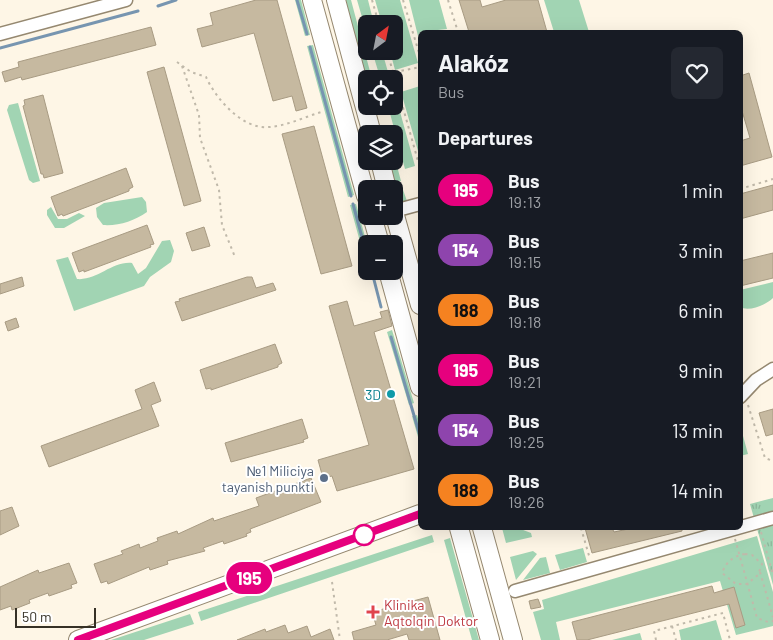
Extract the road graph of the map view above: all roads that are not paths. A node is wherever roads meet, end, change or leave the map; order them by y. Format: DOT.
graph roads {
  1 [pos="126,0"];
  2 [pos="312,0"];
  3 [pos="336,0"];
  4 [pos="0,34"];
  5 [pos="370,125"];
  6 [pos="362,180"];
  7 [pos="418,205"];
  8 [pos="403,209"];
  9 [pos="398,225"];
  10 [pos="390,280"];
  11 [pos="418,298"];
  12 [pos="773,369"];
  13 [pos="418,380"];
  14 [pos="743,394"];
  15 [pos="418,515"];
  16 [pos="773,518"];
  17 [pos="743,527"];
  18 [pos="472,530"];
  19 [pos="472,530"];
  20 [pos="732,530"];
  21 [pos="515,591"];
  22 [pos="78,640"];
  23 [pos="490,640"];
  24 [pos="513,640"];
  1 -- 4 [label="street"];
  2 -- 6 [label="main road"];
  3 -- 5 [label="main road"];
  7 -- 8 [label="street"];
  9 -- 11 [label="main road"];
  10 -- 13 [label="main road"];
  12 -- 14 [label="street"];
  15 -- 22 [label="main road"];
  16 -- 17 [label="street"];
  18 -- 23 [label="main road"];
  19 -- 24 [label="main road"];
  20 -- 21 [label="street"];
}
